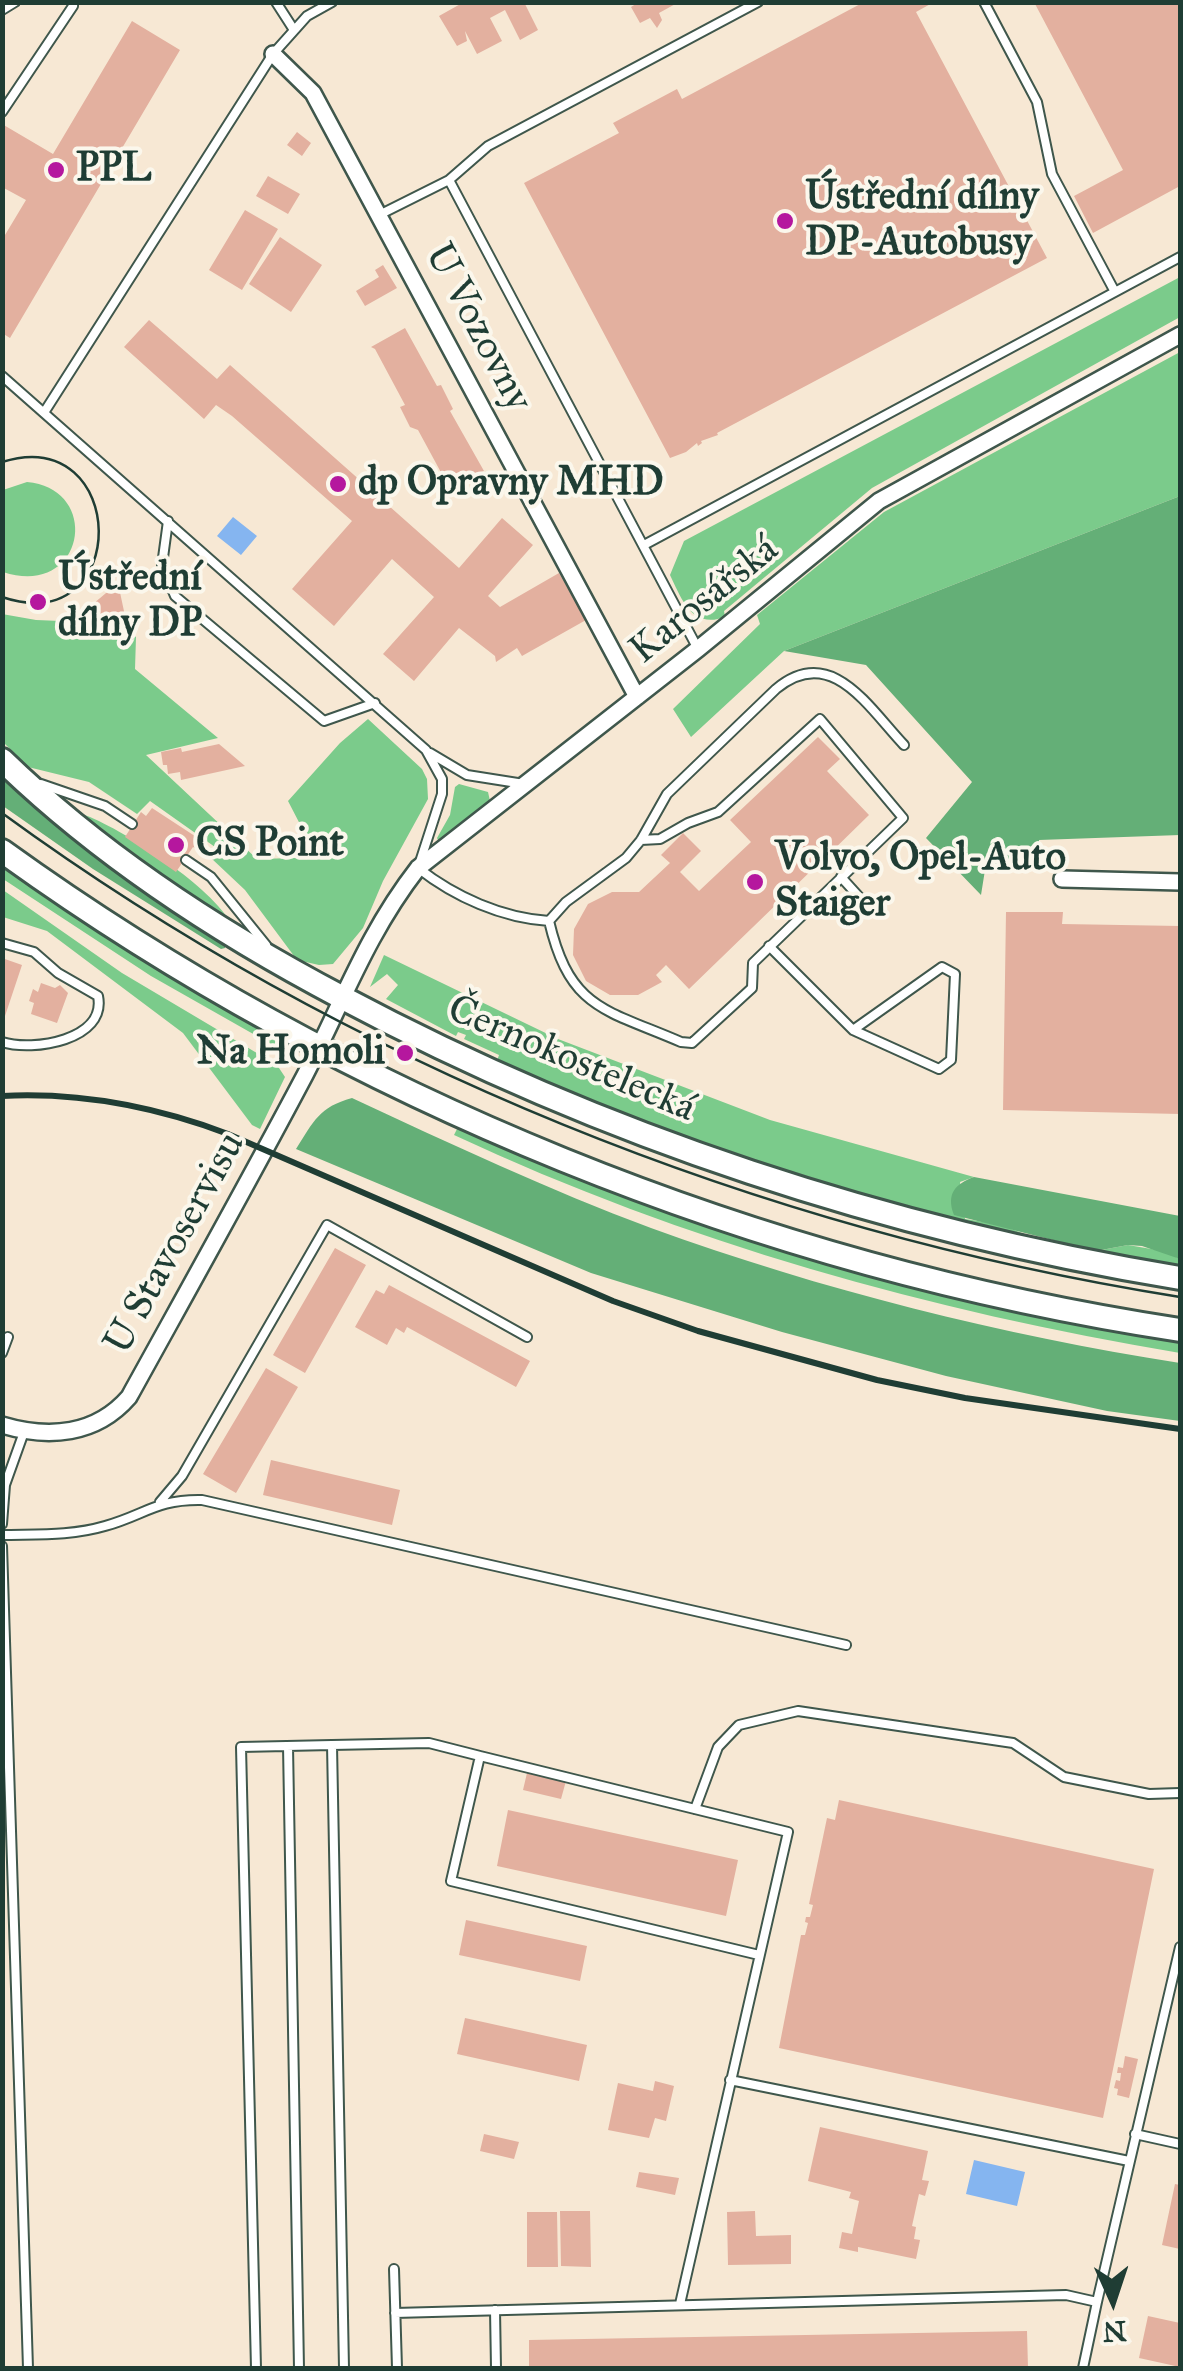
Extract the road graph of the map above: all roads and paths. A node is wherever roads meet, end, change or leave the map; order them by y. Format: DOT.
graph roads {
  1 [pos="15,2"];
  2 [pos="276,2"];
  3 [pos="332,2"];
  4 [pos="758,2"];
  5 [pos="984,2"];
  6 [pos="73,6"];
  7 [pos="2,10"];
  8 [pos="294,30"];
  9 [pos="273,54"];
  10 [pos="2,112"];
  11 [pos="450,180"];
  12 [pos="379,216"];
  13 [pos="1180,257"];
  14 [pos="1115,292"];
  15 [pos="1180,335"];
  16 [pos="2,376"];
  17 [pos="44,411"];
  18 [pos="168,521"];
  19 [pos="644,544"];
  20 [pos="698,650"];
  21 [pos="637,697"];
  22 [pos="375,703"];
  23 [pos="904,745"];
  24 [pos="426,750"];
  25 [pos="2,760"];
  26 [pos="20,777"];
  27 [pos="526,784"];
  28 [pos="132,824"];
  29 [pos="641,840"];
  30 [pos="2,851"];
  31 [pos="186,860"];
  32 [pos="418,868"];
  33 [pos="841,877"];
  34 [pos="1062,879"];
  35 [pos="1180,882"];
  36 [pos="861,900"];
  37 [pos="549,921"];
  38 [pos="2,943"];
  39 [pos="769,946"];
  40 [pos="285,968"];
  41 [pos="341,997"];
  42 [pos="853,1030"];
  43 [pos="2,1042"];
  44 [pos="320,1045"];
  45 [pos="1180,1278"];
  46 [pos="1180,1330"];
  47 [pos="527,1337"];
  48 [pos="8,1338"];
  49 [pos="2,1353"];
  50 [pos="2,1425"];
  51 [pos="24,1432"];
  52 [pos="160,1502"];
  53 [pos="2,1524"];
  54 [pos="2,1535"];
  55 [pos="2,1546"];
  56 [pos="846,1646"];
  57 [pos="332,1745"];
  58 [pos="288,1746"];
  59 [pos="480,1756"];
  60 [pos="1180,1793"];
  61 [pos="695,1809"];
  62 [pos="1180,1947"];
  63 [pos="759,1955"];
  64 [pos="730,2080"];
  65 [pos="1135,2134"];
  66 [pos="1180,2144"];
  67 [pos="1129,2161"];
  68 [pos="394,2269"];
  69 [pos="1097,2302"];
  70 [pos="680,2304"];
  71 [pos="495,2310"];
  72 [pos="395,2313"];
  73 [pos="28,2368"];
  74 [pos="256,2368"];
  75 [pos="300,2368"];
  76 [pos="344,2368"];
  77 [pos="396,2368"];
  78 [pos="496,2368"];
  79 [pos="1083,2368"];
  1 -- 7 [label="lane"];
  2 -- 8 [label="lane"];
  3 -- 8 [label="lane"];
  4 -- 11 [label="lane"];
  5 -- 14 [label="lane"];
  6 -- 10 [label="lane"];
  8 -- 9 [label="lane"];
  9 -- 12 [label="street, U Vozovny"];
  9 -- 17 [label="lane"];
  11 -- 12 [label="lane"];
  11 -- 19 [label="lane"];
  12 -- 21 [label="street, U Vozovny"];
  13 -- 14 [label="lane"];
  14 -- 19 [label="lane"];
  15 -- 20 [label="street, Karosářská"];
  16 -- 17 [label="lane"];
  17 -- 18 [label="lane"];
  18 -- 22 [label="lane"];
  18 -- 22 [label="lane"];
  19 -- 20 [label="lane"];
  20 -- 21 [label="street, Karosářská"];
  21 -- 27 [label="street, Karosářská"];
  22 -- 24 [label="lane"];
  23 -- 29 [label="lane"];
  24 -- 27 [label="lane"];
  24 -- 32 [label="lane"];
  25 -- 26 [label="main road, Černokostelecká"];
  26 -- 28 [label="lane"];
  26 -- 40 [label="main road, Černokostelecká"];
  27 -- 32 [label="street, Karosářská"];
  29 -- 33 [label="lane"];
  29 -- 37 [label="lane"];
  30 -- 44 [label="main road"];
  31 -- 40 [label="lane"];
  32 -- 37 [label="lane"];
  32 -- 41 [label="street, Karosářská"];
  33 -- 36 [label="lane"];
  33 -- 39 [label="lane"];
  34 -- 35 [label="street"];
  37 -- 39 [label="lane"];
  38 -- 43 [label="lane"];
  39 -- 42 [label="lane"];
  40 -- 41 [label="main road, Černokostelecká"];
  41 -- 44 [label="street, U Stavoservisu"];
  41 -- 45 [label="main road, Černokostelecká"];
  42 -- 42 [label="lane"];
  44 -- 46 [label="main road"];
  44 -- 51 [label="street, U Stavoservisu"];
  47 -- 52 [label="lane"];
  48 -- 49 [label="lane"];
  50 -- 51 [label="street, U Stavoservisu"];
  51 -- 53 [label="lane"];
  52 -- 54 [label="lane"];
  52 -- 56 [label="lane"];
  55 -- 73 [label="lane"];
  57 -- 58 [label="lane"];
  57 -- 59 [label="lane"];
  57 -- 76 [label="lane"];
  58 -- 74 [label="lane"];
  58 -- 75 [label="lane"];
  59 -- 61 [label="lane"];
  59 -- 63 [label="lane"];
  60 -- 61 [label="lane"];
  61 -- 63 [label="lane"];
  62 -- 65 [label="lane"];
  63 -- 64 [label="lane"];
  64 -- 67 [label="lane"];
  64 -- 70 [label="lane"];
  65 -- 66 [label="lane"];
  65 -- 67 [label="lane"];
  67 -- 69 [label="lane"];
  68 -- 72 [label="lane"];
  69 -- 70 [label="lane"];
  69 -- 79 [label="lane"];
  70 -- 71 [label="lane"];
  71 -- 72 [label="lane"];
  71 -- 78 [label="lane"];
  72 -- 77 [label="lane"];
}
